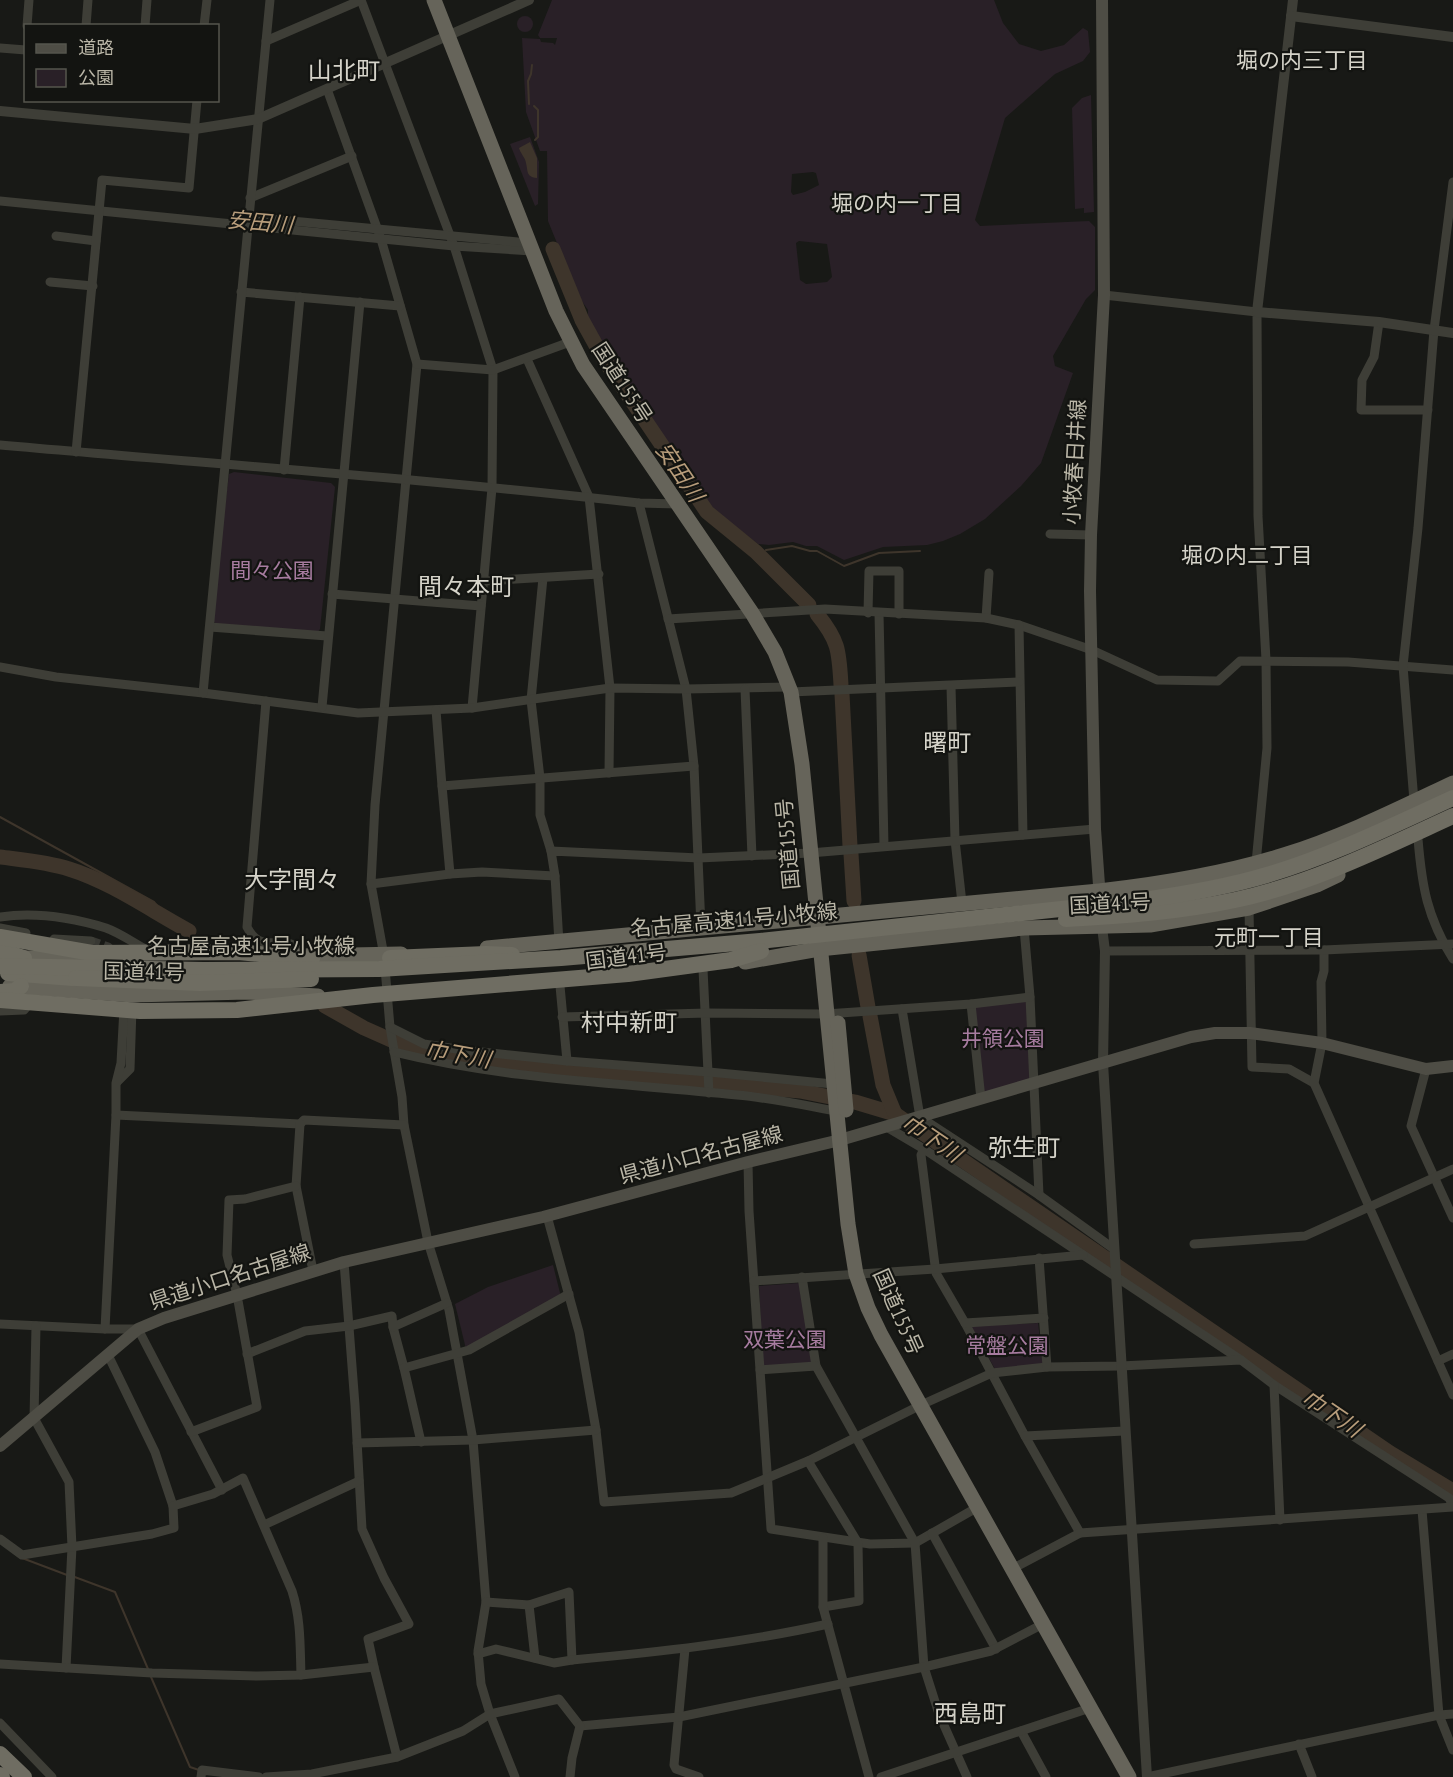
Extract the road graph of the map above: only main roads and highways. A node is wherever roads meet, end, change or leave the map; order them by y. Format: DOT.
graph roads {
  1 [pos="434,0"];
  2 [pos="445,0"];
  3 [pos="1102,0"];
  4 [pos="453,34"];
  5 [pos="757,612"];
  6 [pos="1453,783"];
  7 [pos="1453,798"];
  8 [pos="1453,805"];
  9 [pos="1453,816"];
  10 [pos="1453,822"];
  11 [pos="1099,891"];
  12 [pos="821,917"];
  13 [pos="1058,920"];
  14 [pos="1102,927"];
  15 [pos="0,937"];
  16 [pos="825,949"];
  17 [pos="0,950"];
  18 [pos="560,950"];
  19 [pos="761,951"];
  20 [pos="0,957"];
  21 [pos="24,958"];
  22 [pos="0,966"];
  23 [pos="0,972"];
  24 [pos="0,986"];
  25 [pos="21,986"];
  26 [pos="0,992"];
  27 [pos="0,1000"];
  28 [pos="1453,1066"];
  29 [pos="845,1138"];
  30 [pos="925,1403"];
  31 [pos="0,1446"];
  32 [pos="1016,1566"];
  33 [pos="0,1754"];
  34 [pos="24,1777"];
  35 [pos="1129,1777"];
  36 [pos="1139,1777"];
  1 -- 4 [label="highway, 国道155号"];
  2 -- 4 [label="highway, 国道155号"];
  3 -- 11 [label="main road, 小牧春日井線"];
  4 -- 5 [label="highway, 国道155号"];
  4 -- 5 [label="highway, 国道155号"];
  5 -- 12 [label="highway, 国道155号"];
  6 -- 11 [label="highway, 国道41号"];
  7 -- 18 [label="highway, 名古屋高速11号小牧線, bridge"];
  8 -- 13 [label="highway, bridge"];
  9 -- 13 [label="highway, 名古屋高速11号小牧線, bridge"];
  10 -- 14 [label="highway, 国道41号"];
  11 -- 12 [label="highway, 国道41号"];
  11 -- 14 [label="main road, 小牧春日井線"];
  12 -- 16 [label="highway, 国道155号"];
  12 -- 18 [label="highway, 国道41号"];
  13 -- 19 [label="highway, 名古屋高速11号小牧線"];
  14 -- 16 [label="highway, 国道41号"];
  15 -- 18 [label="highway, bridge"];
  16 -- 25 [label="highway, 国道41号"];
  16 -- 29 [label="highway, 国道155号"];
  17 -- 21 [label="highway"];
  18 -- 21 [label="highway, 国道41号"];
  18 -- 22 [label="highway, 名古屋高速11号小牧線, bridge"];
  19 -- 23 [label="highway, bridge"];
  19 -- 27 [label="highway, bridge"];
  20 -- 21 [label="highway, 国道41号"];
  24 -- 25 [label="highway, 国道41号"];
  25 -- 26 [label="highway"];
  28 -- 29 [label="main road, 県道小口名古屋線"];
  29 -- 30 [label="highway, 国道155号"];
  29 -- 31 [label="main road, 県道小口名古屋線"];
  30 -- 32 [label="highway, 国道155号"];
  30 -- 32 [label="highway, 国道155号"];
  32 -- 35 [label="highway, 国道155号"];
  32 -- 36 [label="highway, 国道155号"];
  33 -- 34 [label="highway"];
}
